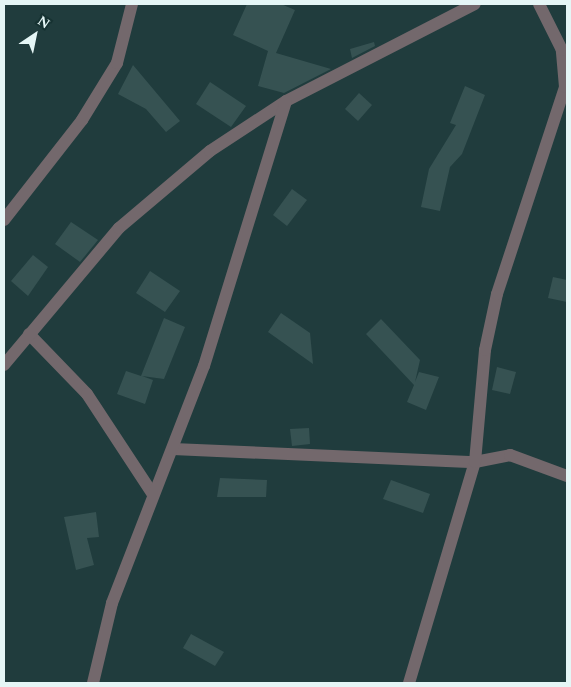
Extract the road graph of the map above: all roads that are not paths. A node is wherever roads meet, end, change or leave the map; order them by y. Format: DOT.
graph roads {
  1 [pos="132,4"];
  2 [pos="475,4"];
  3 [pos="539,4"];
  4 [pos="566,89"];
  5 [pos="286,101"];
  6 [pos="4,220"];
  7 [pos="29,334"];
  8 [pos="4,365"];
  9 [pos="173,449"];
  10 [pos="475,462"];
  11 [pos="567,476"];
  12 [pos="152,493"];
  13 [pos="93,683"];
  14 [pos="409,683"];
  1 -- 6 [label="street"];
  2 -- 5 [label="street"];
  3 -- 4 [label="street"];
  4 -- 10 [label="street"];
  5 -- 7 [label="street"];
  5 -- 9 [label="street"];
  7 -- 8 [label="street"];
  7 -- 12 [label="street"];
  9 -- 10 [label="street"];
  9 -- 12 [label="street"];
  10 -- 11 [label="street"];
  10 -- 14 [label="street"];
  12 -- 13 [label="street"];
}
